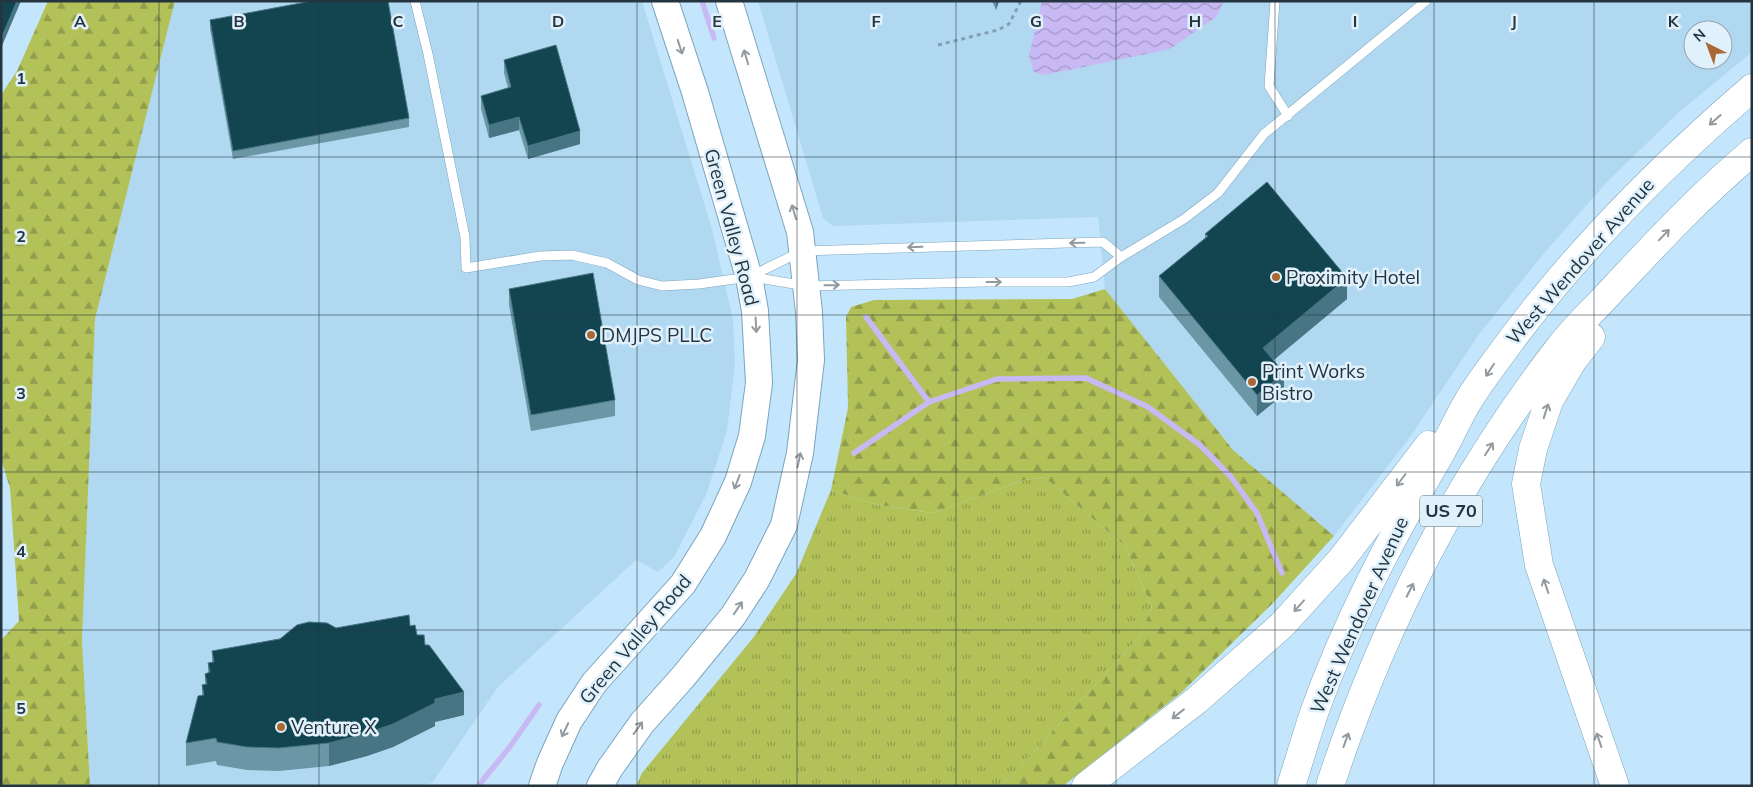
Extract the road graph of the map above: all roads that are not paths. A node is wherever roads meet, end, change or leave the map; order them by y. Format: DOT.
graph roads {
  1 [pos="415,1"];
  2 [pos="665,1"];
  3 [pos="729,1"];
  4 [pos="1275,1"];
  5 [pos="1426,1"];
  6 [pos="1752,88"];
  7 [pos="1288,116"];
  8 [pos="1752,152"];
  9 [pos="802,251"];
  10 [pos="1121,257"];
  11 [pos="1630,270"];
  12 [pos="749,277"];
  13 [pos="806,286"];
  14 [pos="1467,403"];
  15 [pos="542,786"];
  16 [pos="600,786"];
  17 [pos="1086,786"];
  18 [pos="1291,786"];
  19 [pos="1330,786"];
  20 [pos="1615,786"];
  1 -- 12 [label="lane"];
  2 -- 12 [label="main road, Green Valley Road, one-way"];
  9 -- 3 [label="main road, one-way"];
  4 -- 7 [label="lane"];
  5 -- 7 [label="lane"];
  6 -- 14 [label="highway, West Wendover Avenue / US 70, one-way"];
  7 -- 10 [label="lane"];
  11 -- 8 [label="highway, West Wendover Avenue / US 70, one-way"];
  10 -- 9 [label="lane, one-way"];
  9 -- 12 [label="lane"];
  9 -- 13 [label="main road"];
  13 -- 10 [label="lane, one-way"];
  19 -- 11 [label="highway, West Wendover Avenue / US 70, one-way"];
  20 -- 11 [label="highway, one-way"];
  12 -- 13 [label="lane"];
  12 -- 15 [label="main road, Green Valley Road, one-way"];
  16 -- 13 [label="main road, one-way"];
  14 -- 17 [label="highway, one-way"];
  14 -- 18 [label="highway, West Wendover Avenue / US 70"];
}
